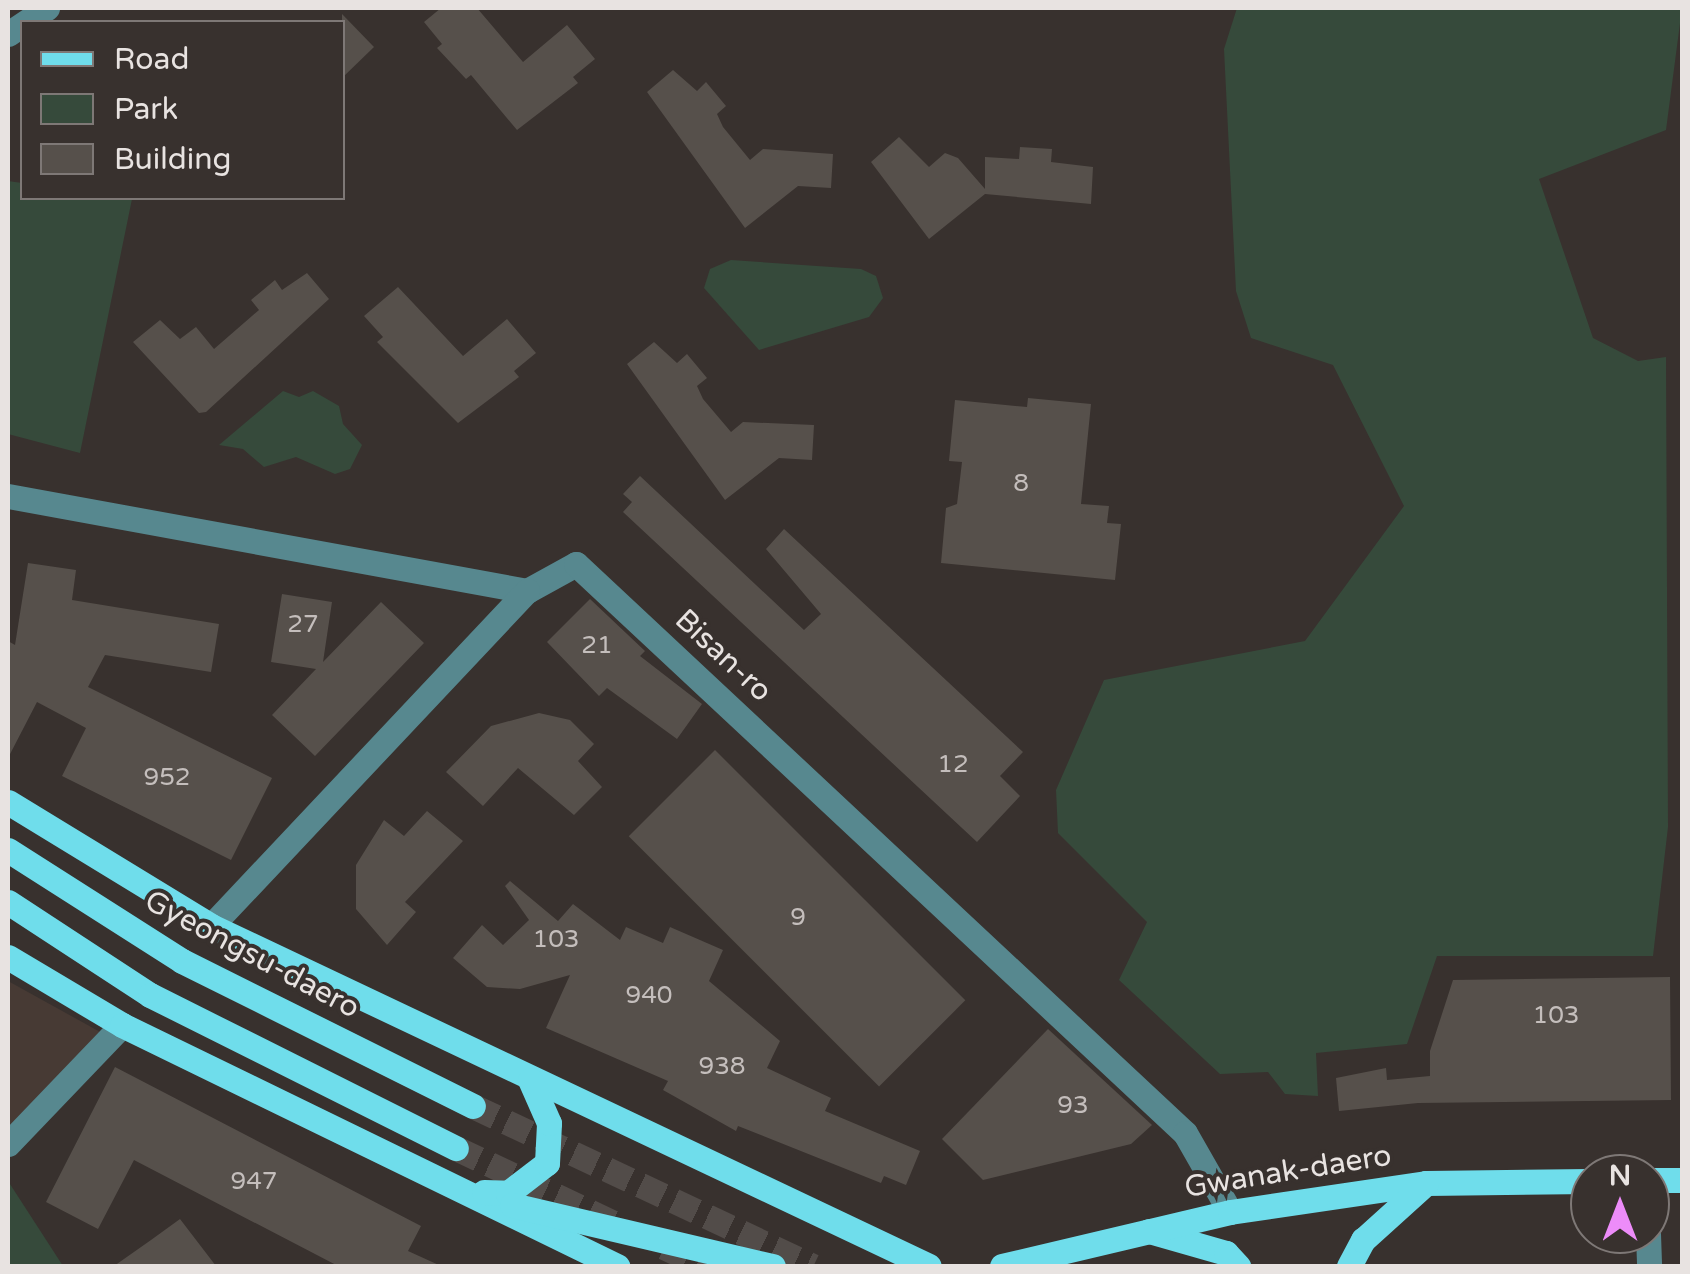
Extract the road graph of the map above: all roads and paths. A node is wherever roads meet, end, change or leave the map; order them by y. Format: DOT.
graph roads {
  1 [pos="8,496"];
  2 [pos="527,591"];
  3 [pos="8,802"];
  4 [pos="8,850"];
  5 [pos="8,902"];
  6 [pos="210,926"];
  7 [pos="8,957"];
  8 [pos="122,1025"];
  9 [pos="530,1080"];
  10 [pos="473,1106"];
  11 [pos="8,1144"];
  12 [pos="456,1148"];
  13 [pos="1570,1181"];
  14 [pos="1426,1183"];
  15 [pos="458,1191"];
  16 [pos="1230,1212"];
  17 [pos="1144,1229"];
  18 [pos="617,1266"];
  19 [pos="773,1266"];
  20 [pos="929,1266"];
  21 [pos="1002,1266"];
  22 [pos="1238,1266"];
  23 [pos="1349,1266"];
  1 -- 2 [label="street"];
  2 -- 6 [label="street"];
  2 -- 16 [label="street, Bisan-ro"];
  3 -- 6 [label="main road"];
  4 -- 10 [label="main road, Gyeongsu-daero"];
  5 -- 12 [label="main road"];
  6 -- 9 [label="main road"];
  7 -- 8 [label="main road"];
  8 -- 11 [label="street"];
  8 -- 15 [label="main road"];
  9 -- 15 [label="main road"];
  9 -- 20 [label="main road"];
  13 -- 14 [label="main road, Gwanak-daero"];
  14 -- 16 [label="main road, Gwanak-daero"];
  14 -- 23 [label="main road"];
  15 -- 18 [label="main road"];
  15 -- 19 [label="main road"];
  16 -- 17 [label="main road, Gwanak-daero"];
  17 -- 21 [label="main road, Gwanak-daero"];
  17 -- 22 [label="main road"];
}
